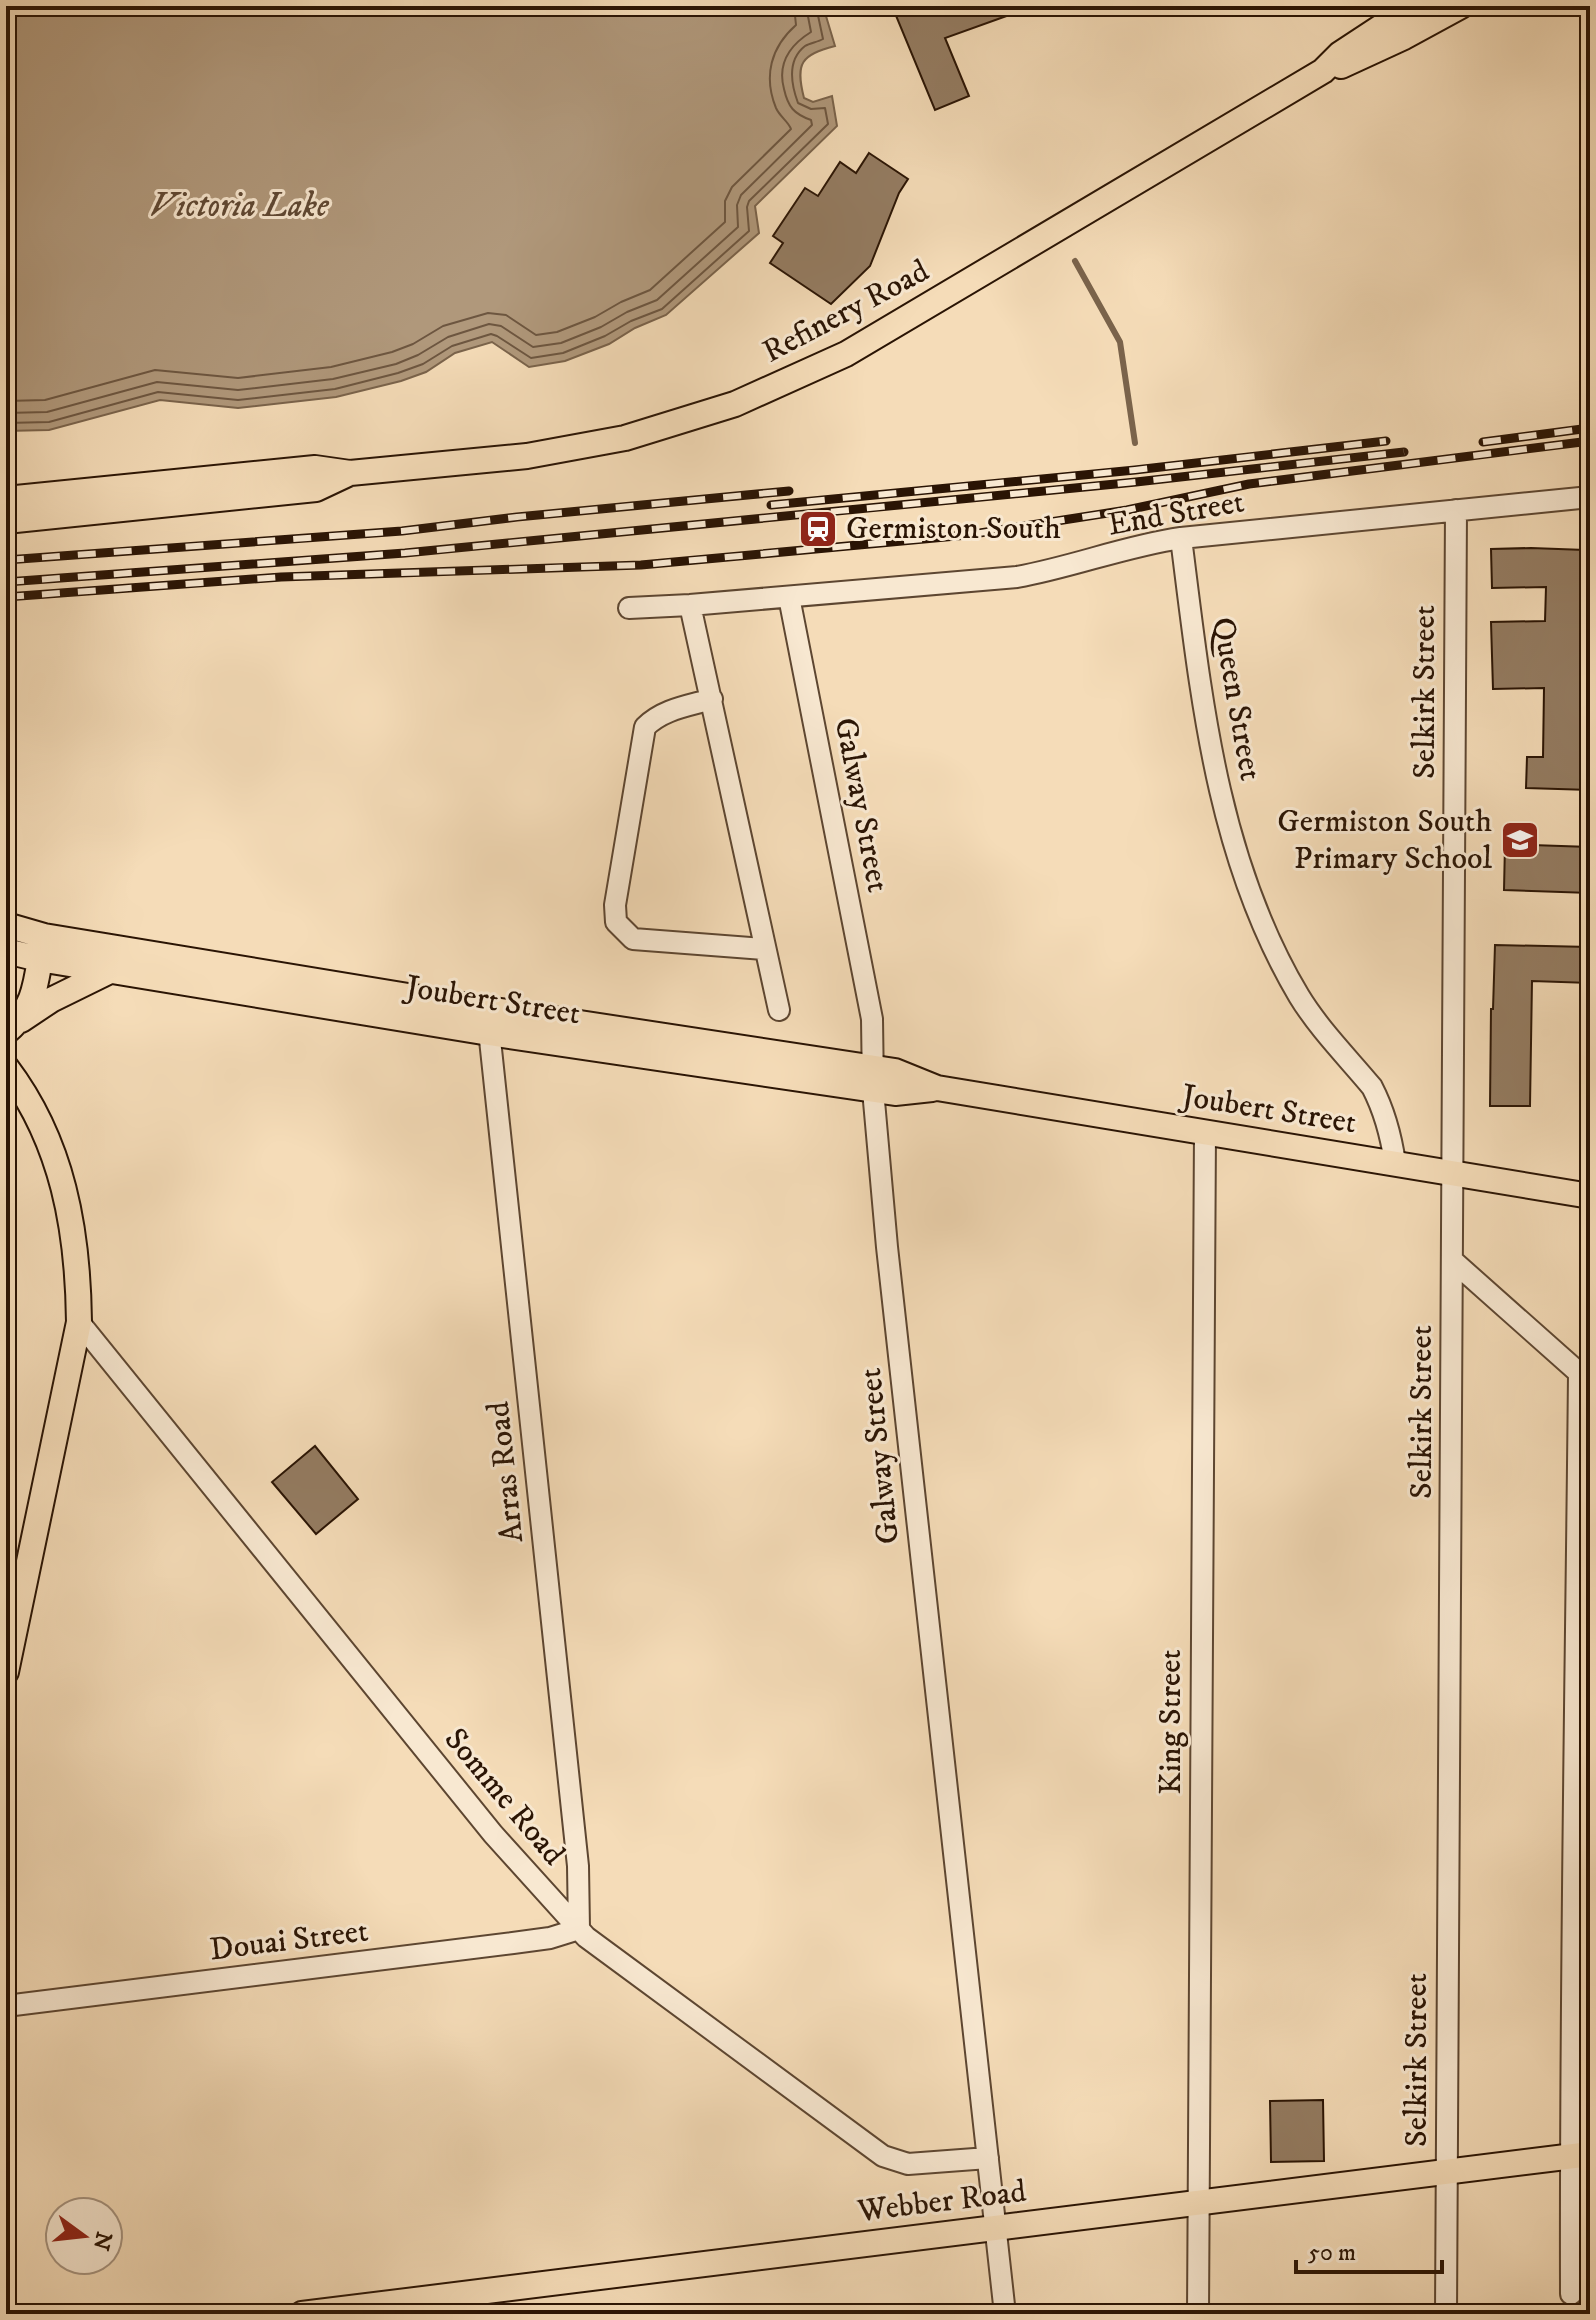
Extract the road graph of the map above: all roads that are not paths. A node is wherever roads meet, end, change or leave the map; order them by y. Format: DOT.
graph roads {
  1 [pos="1461,6"];
  2 [pos="1404,10"];
  3 [pos="1323,71"];
  4 [pos="350,473"];
  5 [pos="1590,497"];
  6 [pos="6,499"];
  7 [pos="1456,510"];
  8 [pos="6,521"];
  9 [pos="1181,538"];
  10 [pos="789,597"];
  11 [pos="690,605"];
  12 [pos="629,608"];
  13 [pos="712,699"];
  14 [pos="6,925"];
  15 [pos="42,948"];
  16 [pos="764,949"];
  17 [pos="6,951"];
  18 [pos="110,971"];
  19 [pos="779,1010"];
  20 [pos="488,1021"];
  21 [pos="12,1027"];
  22 [pos="6,1067"];
  23 [pos="873,1079"];
  24 [pos="1205,1131"];
  25 [pos="1395,1163"];
  26 [pos="1453,1174"];
  27 [pos="1590,1196"];
  28 [pos="1452,1260"];
  29 [pos="79,1322"];
  30 [pos="1585,1378"];
  31 [pos="6,1672"];
  32 [pos="579,1929"];
  33 [pos="6,2006"];
  34 [pos="1580,2155"];
  35 [pos="988,2158"];
  36 [pos="1447,2172"];
  37 [pos="1198,2202"];
  38 [pos="993,2228"];
  39 [pos="1571,2294"];
  40 [pos="302,2314"];
  41 [pos="1005,2314"];
  42 [pos="1198,2314"];
  43 [pos="1446,2314"];
  1 -- 3 [label="main road, Refinery Road"];
  2 -- 3 [label="main road, Refinery Road"];
  3 -- 4 [label="main road, Refinery Road"];
  4 -- 6 [label="main road"];
  4 -- 8 [label="main road"];
  5 -- 7 [label="street, End Street"];
  7 -- 9 [label="street, End Street"];
  7 -- 26 [label="street, Selkirk Street"];
  9 -- 10 [label="street, End Street"];
  9 -- 25 [label="street, Queen Street"];
  10 -- 11 [label="street, End Street"];
  10 -- 23 [label="street, Galway Street"];
  11 -- 12 [label="street, End Street"];
  11 -- 13 [label="street"];
  13 -- 16 [label="street"];
  13 -- 16 [label="street"];
  14 -- 15 [label="main road"];
  15 -- 17 [label="main road"];
  15 -- 18 [label="main road, Joubert Street"];
  15 -- 20 [label="main road, Joubert Street"];
  15 -- 21 [label="main road"];
  16 -- 19 [label="street"];
  18 -- 20 [label="main road, Joubert Street"];
  18 -- 21 [label="main road"];
  20 -- 23 [label="main road, Joubert Street"];
  20 -- 32 [label="street, Arras Road"];
  22 -- 29 [label="main road"];
  23 -- 24 [label="main road, Joubert Street"];
  23 -- 35 [label="street, Galway Street"];
  24 -- 25 [label="main road, Joubert Street"];
  24 -- 37 [label="street, King Street"];
  25 -- 26 [label="main road, Joubert Street"];
  26 -- 27 [label="main road, Joubert Street"];
  26 -- 28 [label="street, Selkirk Street"];
  28 -- 30 [label="street"];
  28 -- 36 [label="street, Selkirk Street"];
  29 -- 31 [label="main road"];
  29 -- 32 [label="street, Somme Road"];
  30 -- 34 [label="street"];
  32 -- 33 [label="street, Douai Street"];
  32 -- 35 [label="street, Somme Road"];
  34 -- 36 [label="main road, Webber Road"];
  34 -- 39 [label="street"];
  35 -- 38 [label="street, Galway Street"];
  36 -- 37 [label="main road, Webber Road"];
  36 -- 43 [label="street, Selkirk Street"];
  37 -- 38 [label="main road, Webber Road"];
  37 -- 42 [label="street, King Street"];
  38 -- 40 [label="main road, Webber Road"];
  38 -- 41 [label="street, Galway Street"];
}
